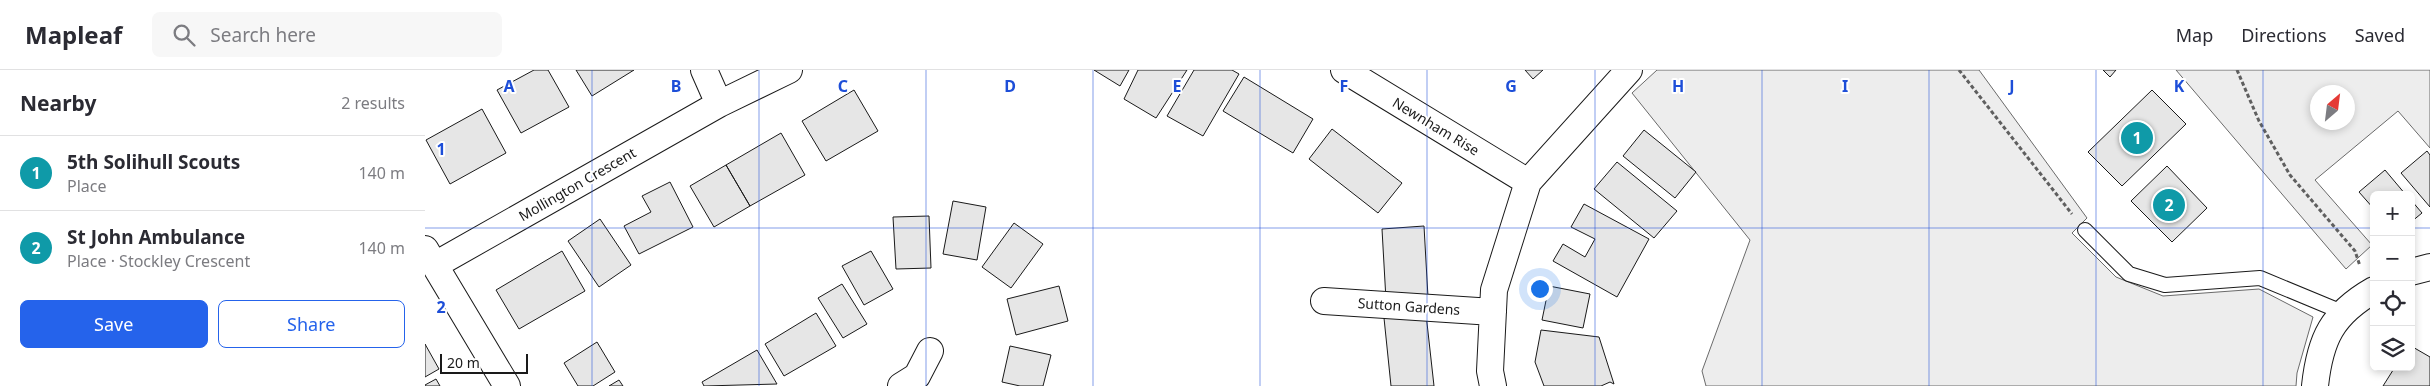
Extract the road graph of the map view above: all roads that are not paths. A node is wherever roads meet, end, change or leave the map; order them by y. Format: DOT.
graph roads {
  1 [pos="704,70"];
  2 [pos="789,70"];
  3 [pos="1343,70"];
  4 [pos="1629,70"];
  5 [pos="719,104"];
  6 [pos="1528,182"];
  7 [pos="2085,230"];
  8 [pos="430,257"];
  9 [pos="2430,267"];
  10 [pos="2415,271"];
  11 [pos="2370,292"];
  12 [pos="1324,301"];
  13 [pos="1493,312"];
  14 [pos="2342,312"];
  15 [pos="930,352"];
  16 [pos="507,386"];
  17 [pos="901,386"];
  18 [pos="1493,386"];
  19 [pos="2315,386"];
  1 -- 5 [label="street"];
  2 -- 5 [label="street, Mollington Crescent"];
  3 -- 6 [label="street, Newnham Rise"];
  4 -- 6 [label="street"];
  5 -- 8 [label="street, Mollington Crescent"];
  6 -- 13 [label="street"];
  7 -- 14 [label="lane"];
  8 -- 16 [label="street"];
  9 -- 10 [label="street"];
  11 -- 14 [label="street"];
  12 -- 13 [label="street, Sutton Gardens"];
  13 -- 18 [label="street"];
  14 -- 19 [label="street"];
  15 -- 17 [label="street"];
}
